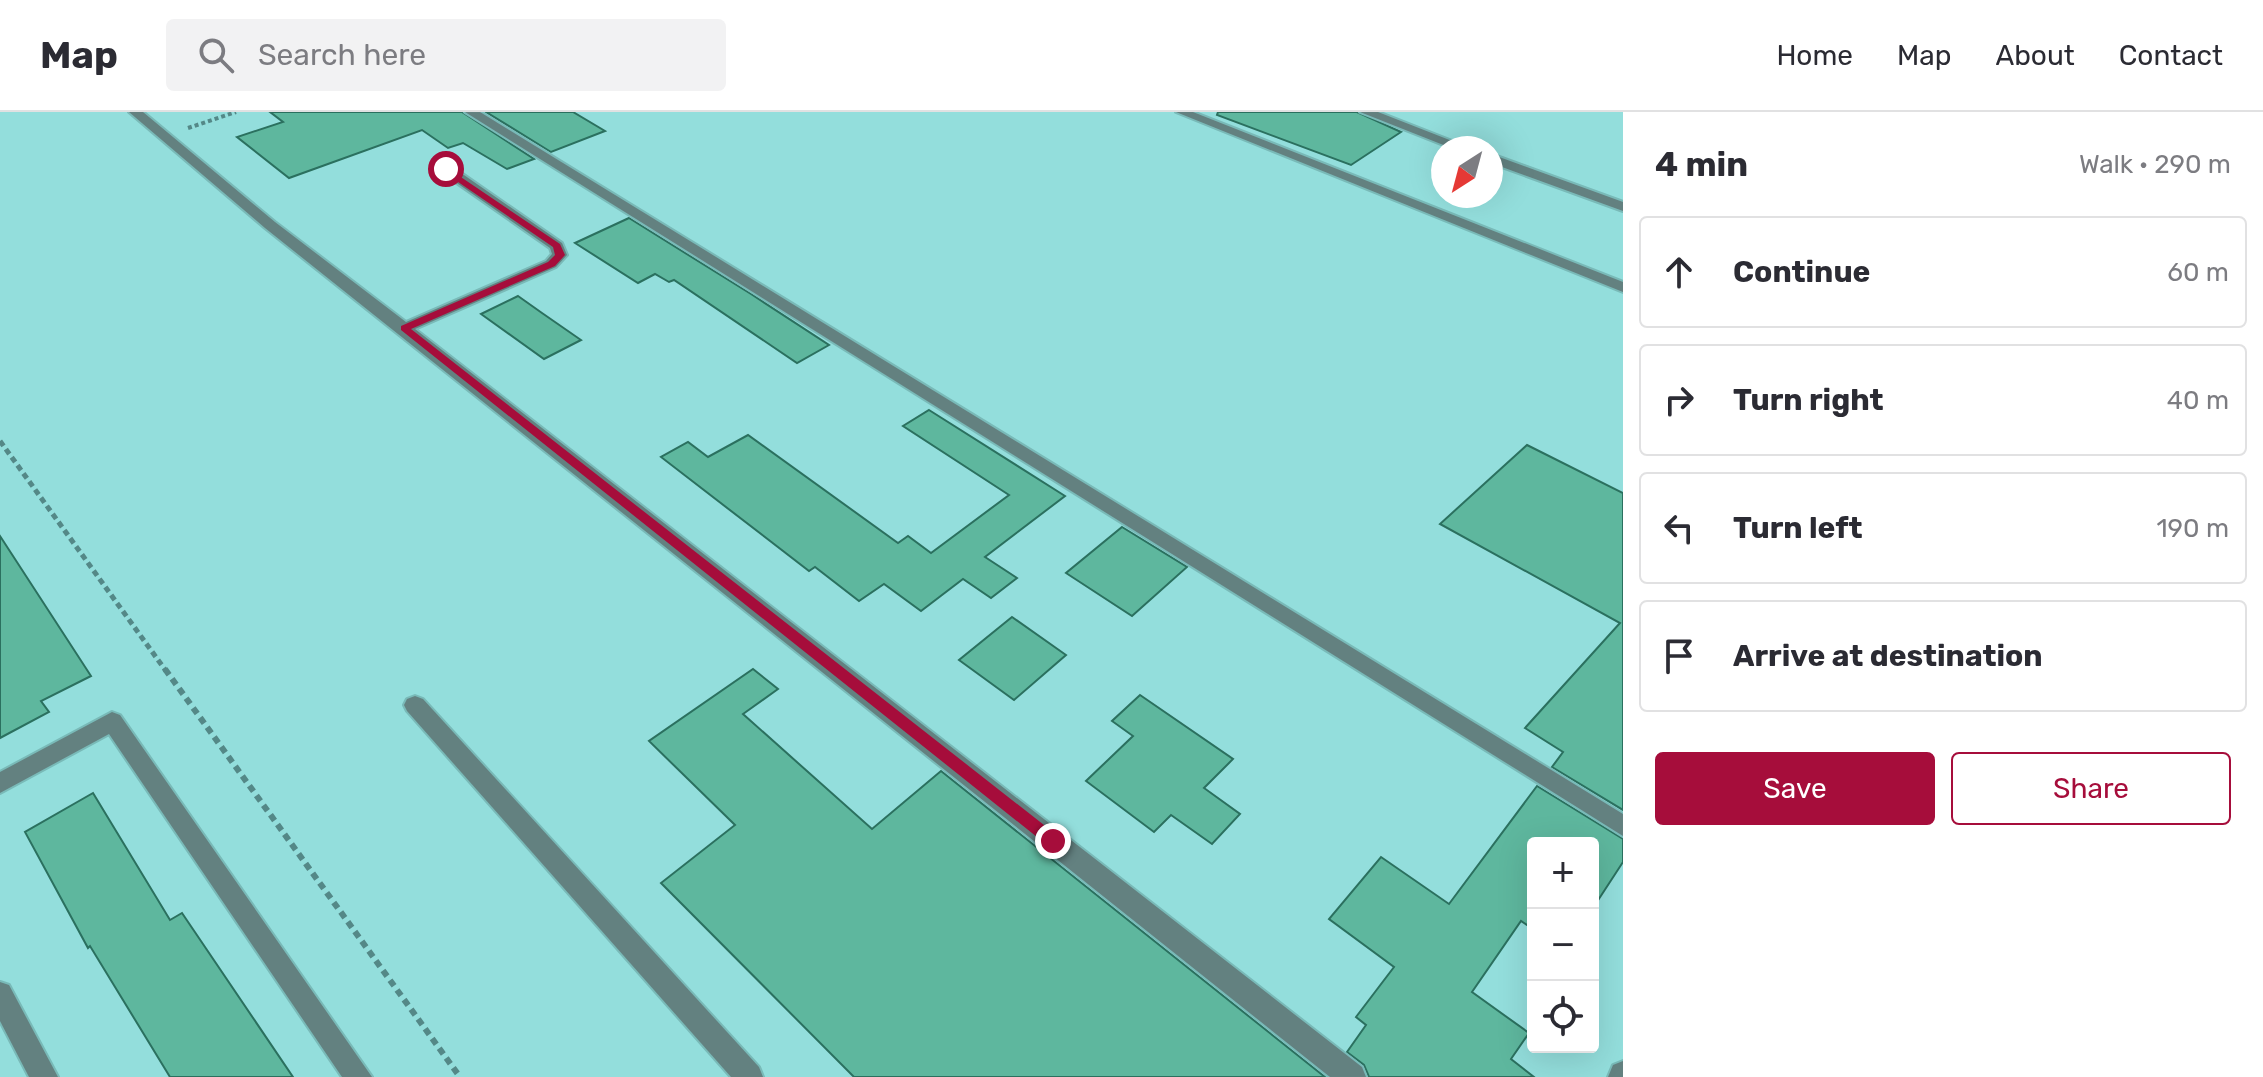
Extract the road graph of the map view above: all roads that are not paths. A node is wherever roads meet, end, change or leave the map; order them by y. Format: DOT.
graph roads {
  1 [pos="135,112"];
  2 [pos="471,112"];
  3 [pos="1182,112"];
  4 [pos="1366,112"];
  5 [pos="1431,136"];
  6 [pos="1503,162"];
  7 [pos="446,169"];
  8 [pos="1623,207"];
  9 [pos="1623,287"];
  10 [pos="404,328"];
  11 [pos="415,705"];
  12 [pos="0,783"];
  13 [pos="1623,826"];
  14 [pos="0,994"];
  15 [pos="44,1077"];
  16 [pos="358,1077"];
  17 [pos="749,1077"];
  18 [pos="1352,1077"];
  1 -- 10 [label="street"];
  2 -- 13 [label="street"];
  3 -- 9 [label="street"];
  4 -- 5 [label="street"];
  6 -- 8 [label="street"];
  7 -- 10 [label="street"];
  10 -- 18 [label="street"];
  11 -- 17 [label="street"];
  12 -- 16 [label="street"];
  14 -- 15 [label="street"];
}
